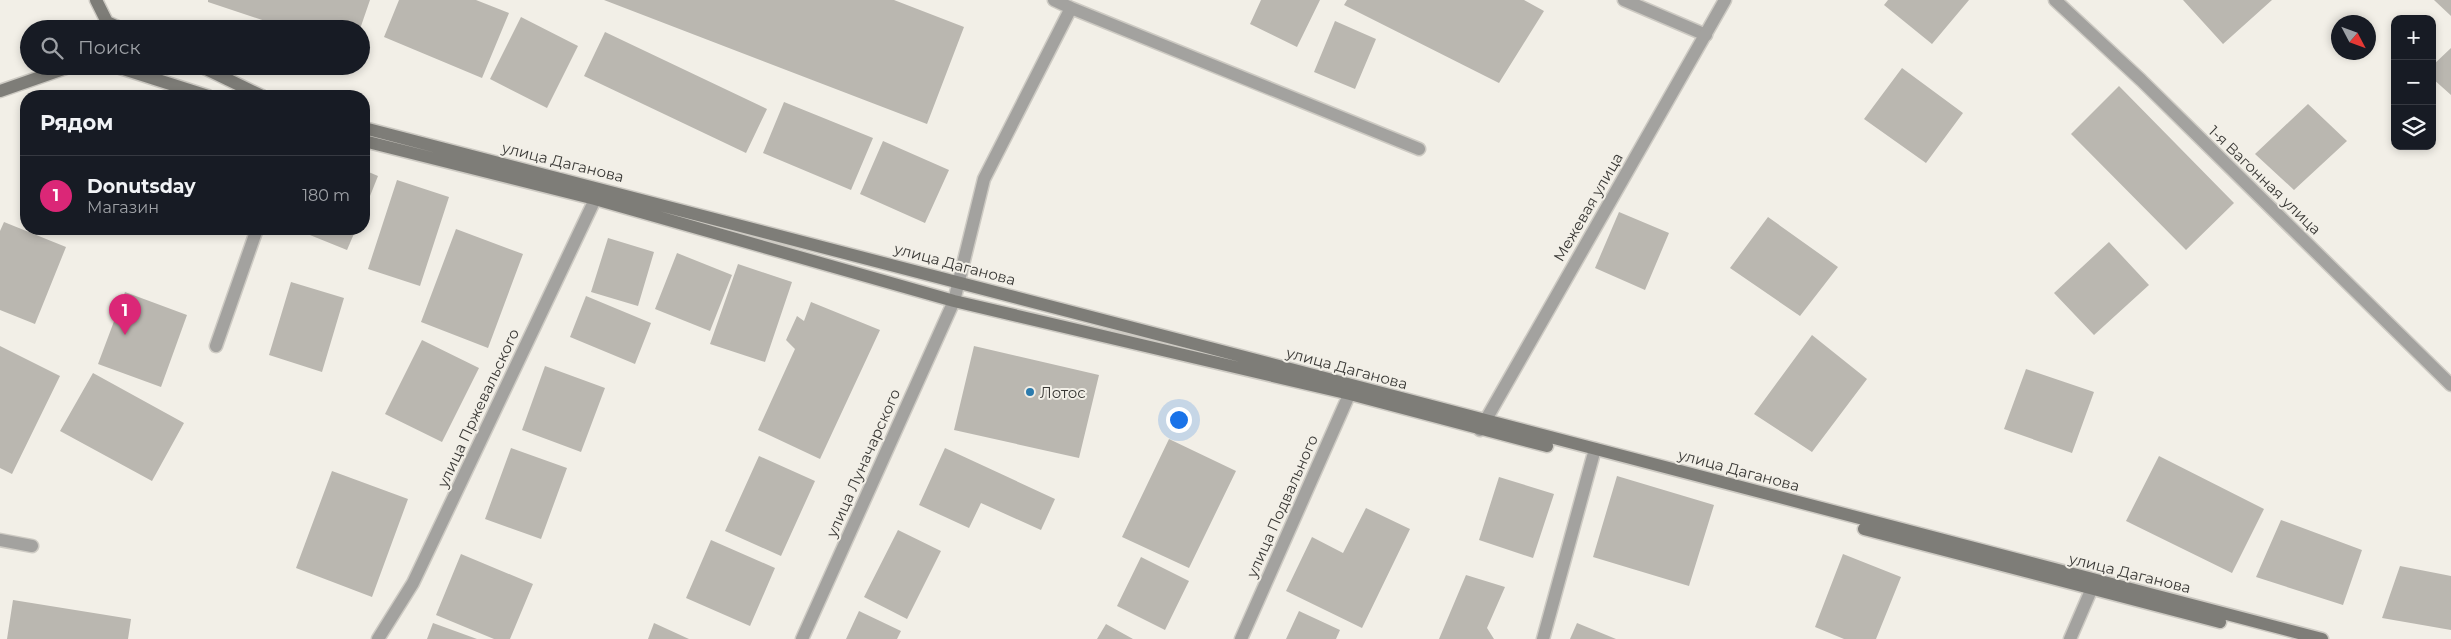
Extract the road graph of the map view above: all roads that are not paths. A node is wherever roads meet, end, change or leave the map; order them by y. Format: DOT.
graph roads {
  1 [pos="96,0"];
  2 [pos="1054,0"];
  3 [pos="1624,0"];
  4 [pos="1725,0"];
  5 [pos="2055,0"];
  6 [pos="1071,8"];
  7 [pos="106,20"];
  8 [pos="1706,35"];
  9 [pos="46,75"];
  10 [pos="142,75"];
  11 [pos="219,75"];
  12 [pos="189,90"];
  13 [pos="250,90"];
  14 [pos="0,91"];
  15 [pos="370,130"];
  16 [pos="370,142"];
  17 [pos="1419,149"];
  18 [pos="598,193"];
  19 [pos="255,235"];
  20 [pos="959,282"];
  21 [pos="954,301"];
  22 [pos="216,346"];
  23 [pos="2451,385"];
  24 [pos="1351,390"];
  25 [pos="1482,425"];
  26 [pos="1594,453"];
  27 [pos="0,540"];
  28 [pos="32,546"];
  29 [pos="2094,585"];
  30 [pos="378,639"];
  31 [pos="802,639"];
  32 [pos="1241,639"];
  33 [pos="1543,639"];
  34 [pos="2070,639"];
  35 [pos="2288,639"];
  36 [pos="2322,639"];
  1 -- 7 [label="main road"];
  2 -- 6 [label="street"];
  3 -- 8 [label="street"];
  4 -- 8 [label="street, Межевая улица"];
  5 -- 23 [label="street, 1-я Вагонная улица"];
  6 -- 17 [label="street"];
  6 -- 20 [label="street, улица Луначарского"];
  8 -- 25 [label="street, Межевая улица"];
  9 -- 14 [label="main road"];
  10 -- 12 [label="main road"];
  11 -- 13 [label="main road"];
  15 -- 18 [label="main road, улица Даганова"];
  16 -- 18 [label="main road, улица Даганова"];
  18 -- 20 [label="main road, улица Даганова"];
  18 -- 21 [label="main road, улица Даганова"];
  18 -- 30 [label="street, улица Пржевальского"];
  19 -- 22 [label="street"];
  20 -- 21 [label="street, улица Луначарского"];
  20 -- 24 [label="main road, улица Даганова"];
  21 -- 24 [label="main road, улица Даганова"];
  21 -- 31 [label="street, улица Луначарского"];
  24 -- 25 [label="main road, улица Даганова"];
  24 -- 32 [label="street, улица Подвального"];
  25 -- 26 [label="main road, улица Даганова"];
  26 -- 29 [label="main road, улица Даганова"];
  26 -- 33 [label="street"];
  27 -- 28 [label="street"];
  29 -- 34 [label="street"];
  29 -- 35 [label="main road, улица Даганова"];
  29 -- 36 [label="main road, улица Даганова"];
}
